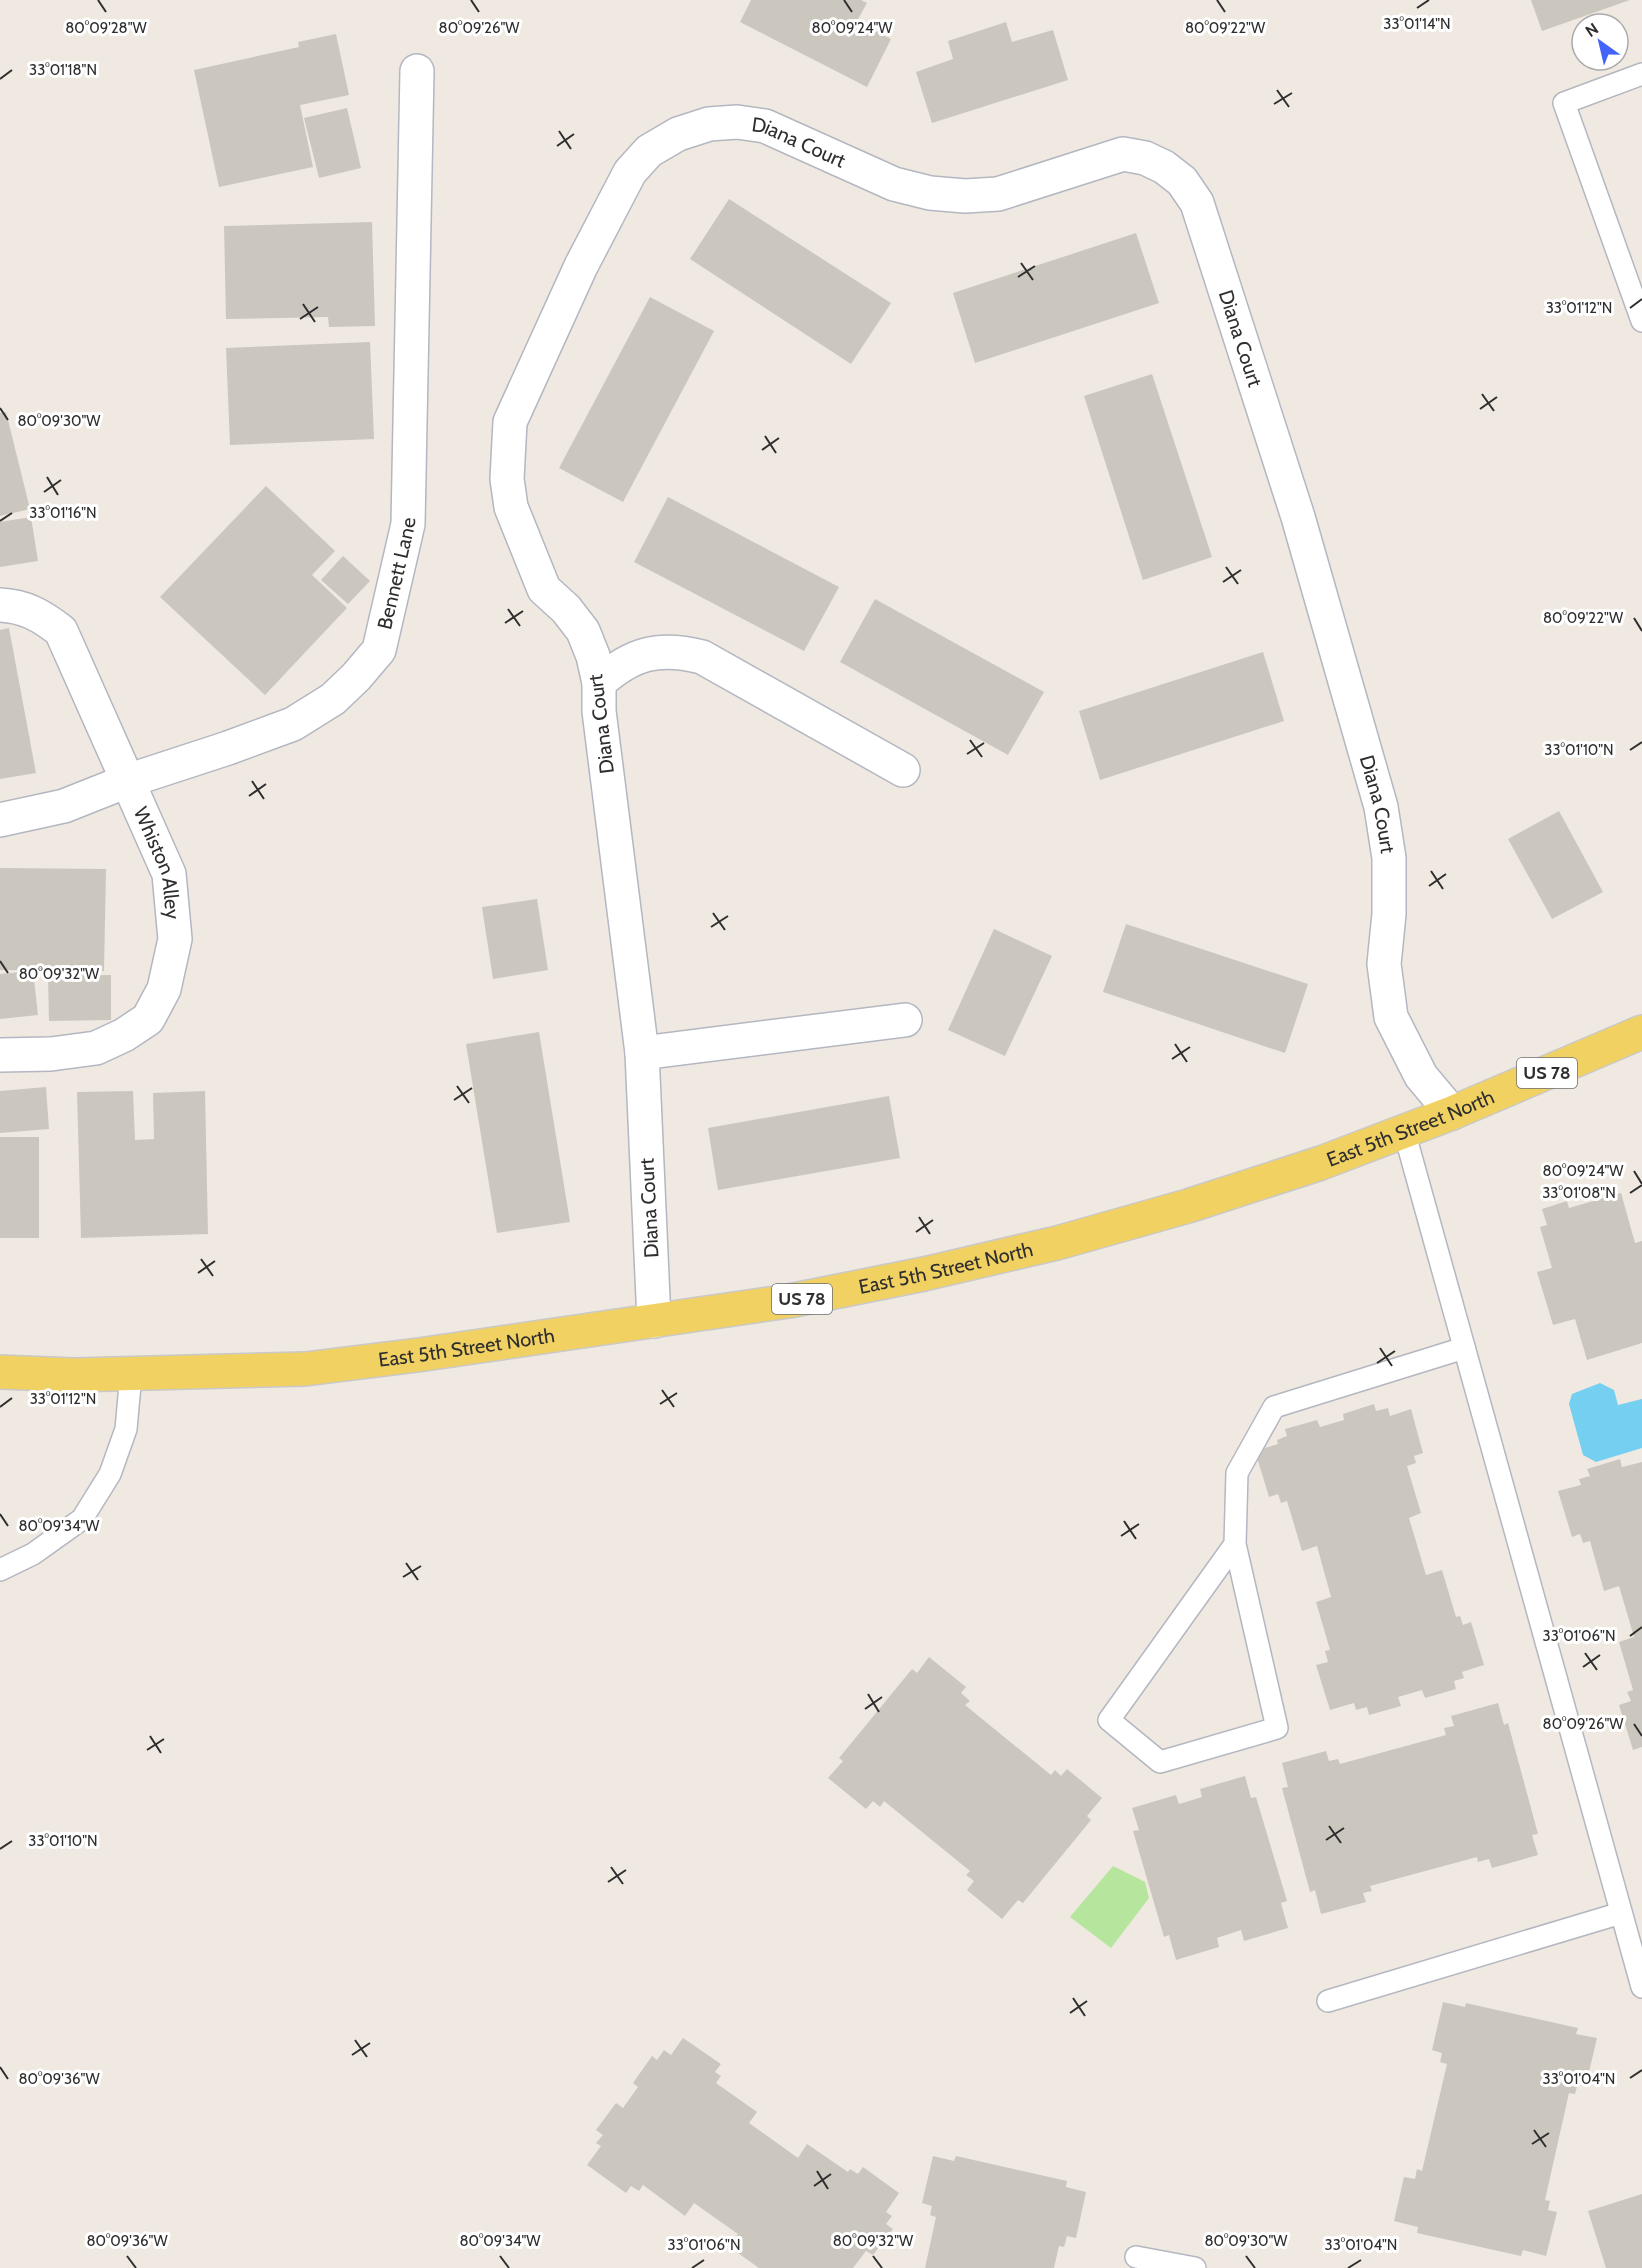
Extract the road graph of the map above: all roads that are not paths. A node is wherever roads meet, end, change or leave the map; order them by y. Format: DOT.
graph roads {
  1 [pos="417,71"];
  2 [pos="1642,74"];
  3 [pos="1642,321"];
  4 [pos="0,605"];
  5 [pos="599,683"];
  6 [pos="903,770"];
  7 [pos="127,781"];
  8 [pos="0,820"];
  9 [pos="905,1020"];
  10 [pos="1642,1032"];
  11 [pos="642,1053"];
  12 [pos="0,1055"];
  13 [pos="1452,1113"];
  14 [pos="1404,1131"];
  15 [pos="654,1321"];
  16 [pos="1464,1348"];
  17 [pos="0,1372"];
  18 [pos="131,1374"];
  19 [pos="1235,1544"];
  20 [pos="0,1570"];
  21 [pos="1621,1913"];
  22 [pos="1642,1987"];
  23 [pos="1328,2001"];
  24 [pos="1136,2257"];
  25 [pos="1195,2268"];
  1 -- 7 [label="street, Bennett Lane"];
  2 -- 3 [label="lane"];
  4 -- 7 [label="street, Whiston Alley"];
  5 -- 6 [label="street"];
  5 -- 11 [label="street, Diana Court"];
  5 -- 13 [label="street, Diana Court"];
  7 -- 8 [label="street, Bennett Lane"];
  7 -- 12 [label="street, Whiston Alley"];
  9 -- 11 [label="street"];
  10 -- 13 [label="main road, East 5th Street North / US 78"];
  11 -- 15 [label="street, Diana Court"];
  13 -- 14 [label="main road, East 5th Street North / US 78"];
  14 -- 15 [label="main road, East 5th Street North / US 78"];
  14 -- 16 [label="lane"];
  15 -- 18 [label="main road, East 5th Street North / US 78"];
  16 -- 19 [label="lane"];
  16 -- 21 [label="lane"];
  17 -- 18 [label="main road, East 5th Street North / US 78"];
  18 -- 20 [label="lane"];
  19 -- 19 [label="lane"];
  21 -- 22 [label="lane"];
  21 -- 23 [label="lane"];
  24 -- 25 [label="lane"];
}
